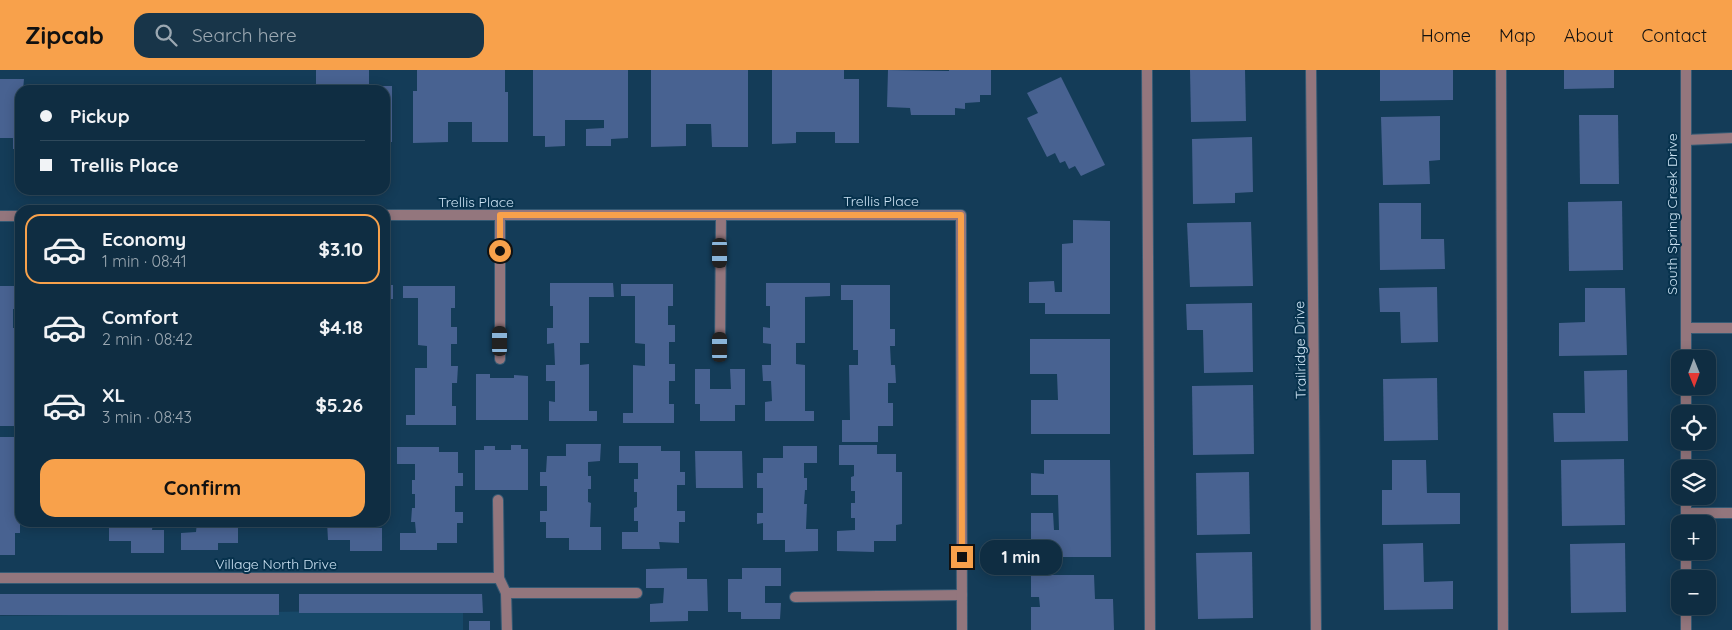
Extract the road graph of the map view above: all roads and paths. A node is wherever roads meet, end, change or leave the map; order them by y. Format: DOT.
graph roads {
  1 [pos="1147,70"];
  2 [pos="1311,70"];
  3 [pos="1501,70"];
  4 [pos="1686,70"];
  5 [pos="1732,138"];
  6 [pos="1686,140"];
  7 [pos="500,215"];
  8 [pos="721,215"];
  9 [pos="0,216"];
  10 [pos="15,216"];
  11 [pos="390,216"];
  12 [pos="1686,328"];
  13 [pos="1732,328"];
  14 [pos="720,347"];
  15 [pos="1686,350"];
  16 [pos="500,359"];
  17 [pos="498,500"];
  18 [pos="1732,513"];
  19 [pos="1716,515"];
  20 [pos="0,578"];
  21 [pos="499,578"];
  22 [pos="506,593"];
  23 [pos="637,593"];
  24 [pos="962,595"];
  25 [pos="795,597"];
  26 [pos="1686,615"];
  27 [pos="507,630"];
  28 [pos="962,630"];
  29 [pos="1150,630"];
  30 [pos="1316,630"];
  31 [pos="1503,630"];
  32 [pos="1686,630"];
  1 -- 29 [label="street"];
  2 -- 30 [label="street, Trailridge Drive"];
  3 -- 31 [label="street"];
  4 -- 6 [label="street, South Spring Creek Drive"];
  5 -- 6 [label="street"];
  6 -- 12 [label="street, South Spring Creek Drive"];
  7 -- 8 [label="street, Trellis Place"];
  7 -- 11 [label="street, Trellis Place"];
  7 -- 16 [label="street"];
  8 -- 14 [label="street"];
  8 -- 24 [label="street, Trellis Place"];
  9 -- 10 [label="street"];
  12 -- 13 [label="street"];
  12 -- 15 [label="street, South Spring Creek Drive"];
  17 -- 21 [label="street"];
  18 -- 19 [label="street"];
  20 -- 21 [label="street, Village North Drive"];
  21 -- 22 [label="street"];
  22 -- 23 [label="street"];
  22 -- 27 [label="street"];
  24 -- 25 [label="street"];
  24 -- 28 [label="street, Trellis Place"];
  26 -- 32 [label="street"];
}
